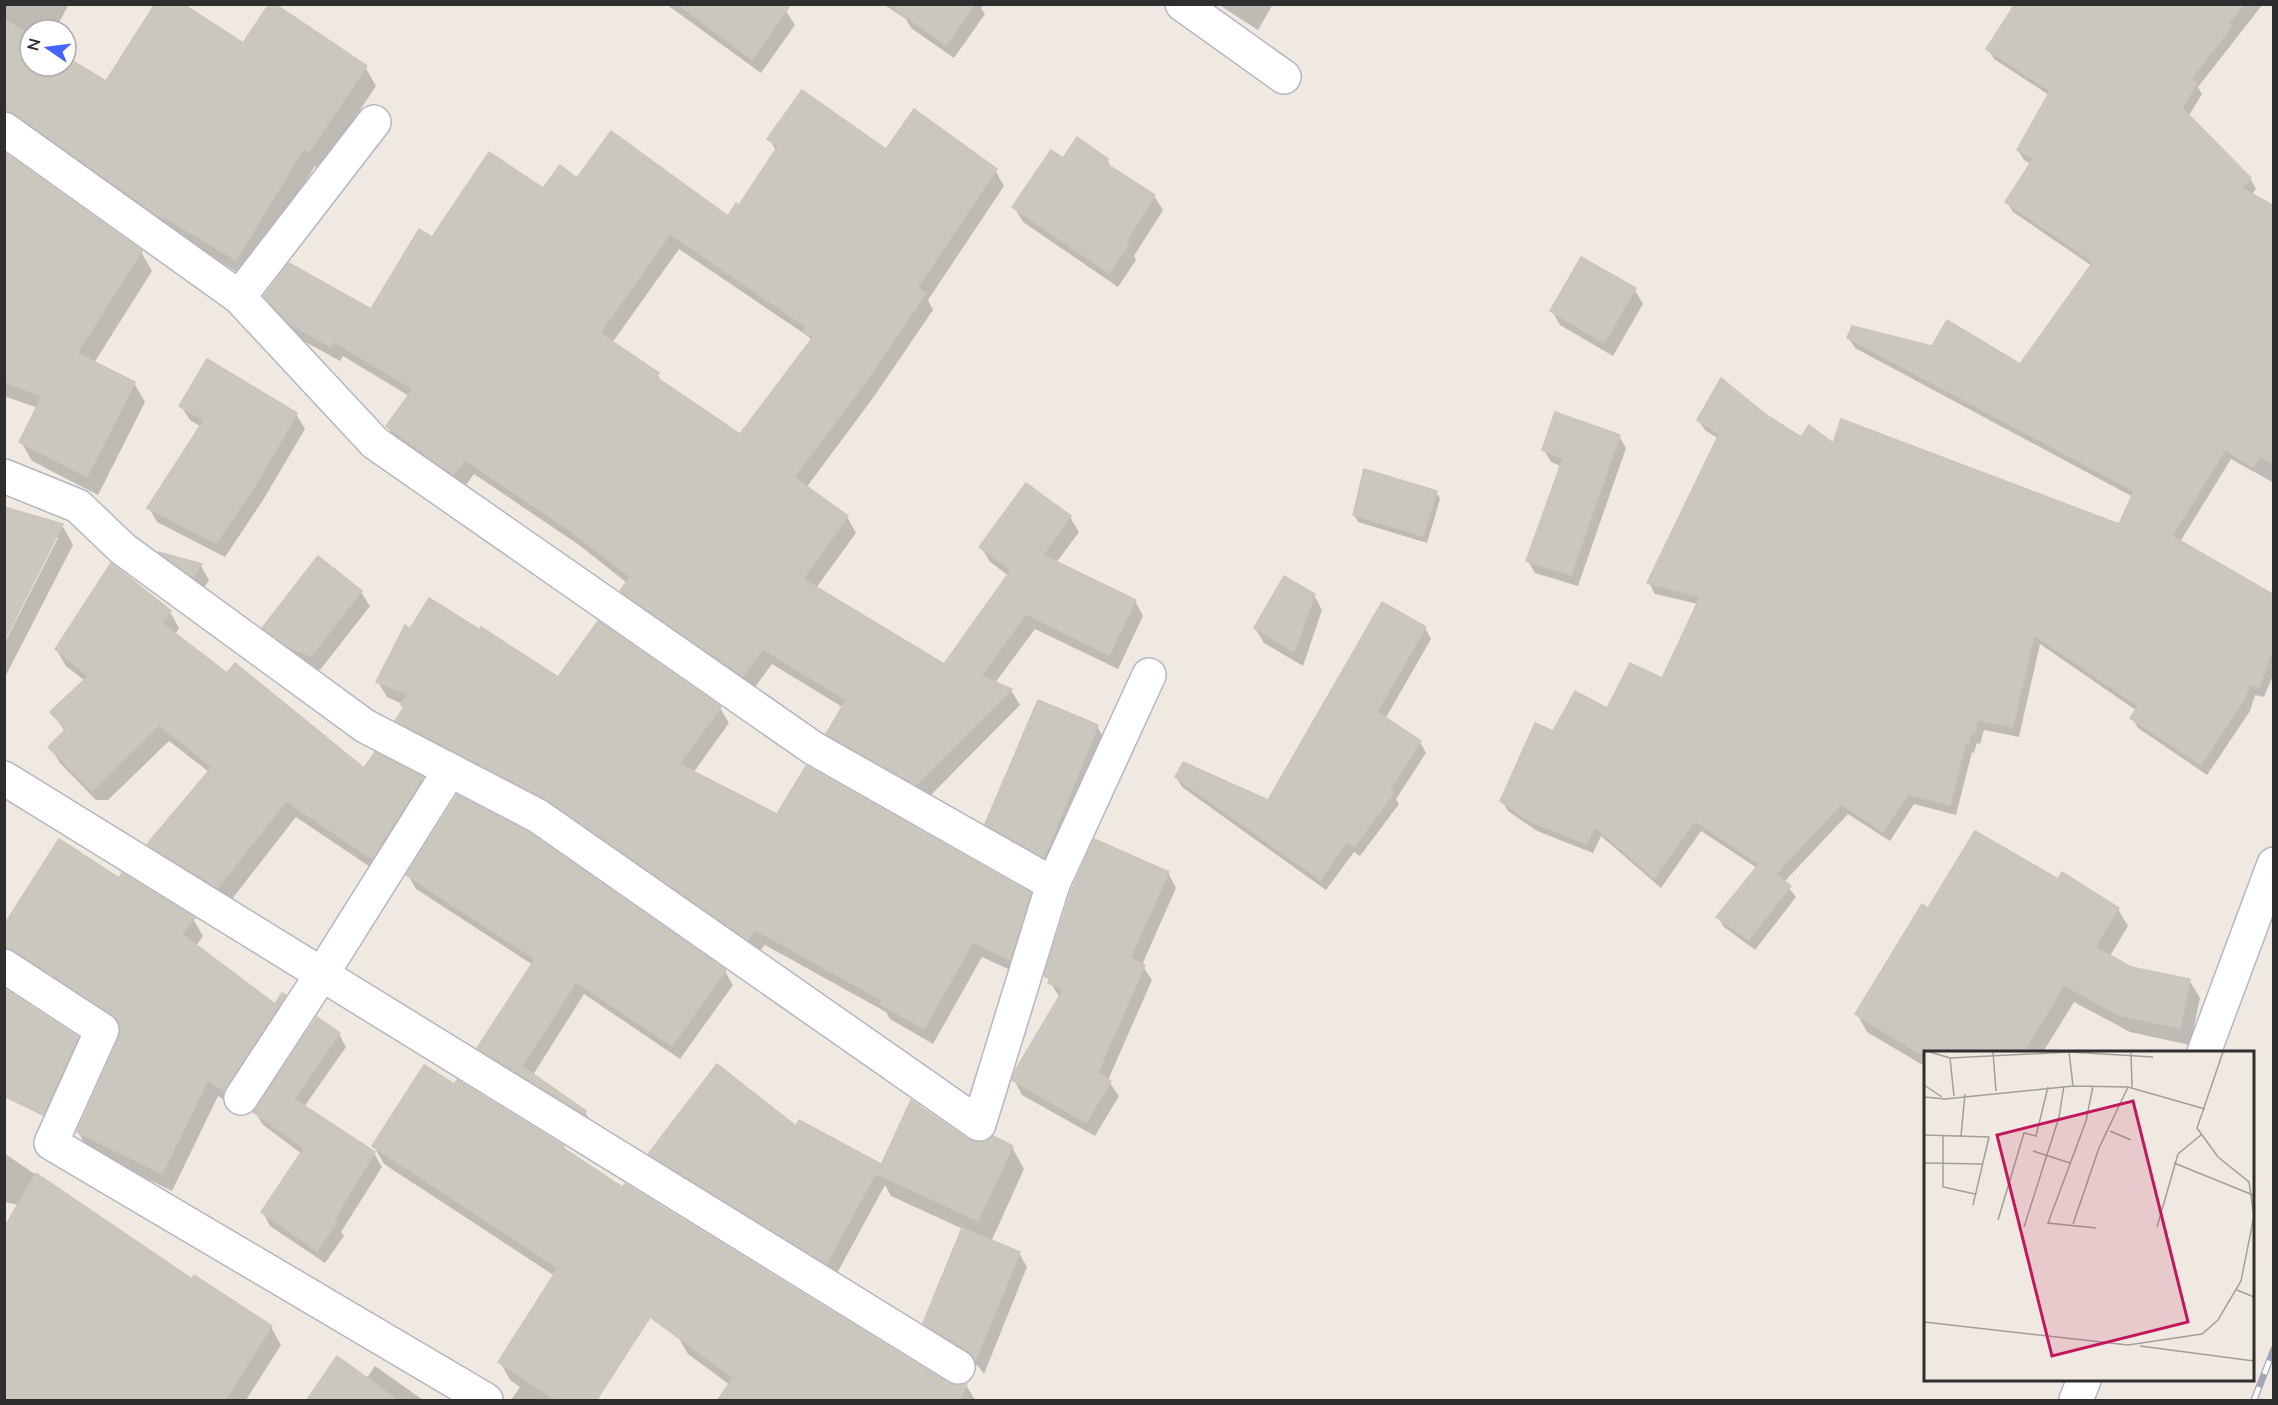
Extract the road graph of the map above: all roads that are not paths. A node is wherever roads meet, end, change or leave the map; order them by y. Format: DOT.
graph roads {
  1 [pos="1182,4"];
  2 [pos="1284,77"];
  3 [pos="374,122"];
  4 [pos="4,129"];
  5 [pos="239,297"];
  6 [pos="4,476"];
  7 [pos="1149,675"];
  8 [pos="450,770"];
  9 [pos="4,778"];
  10 [pos="2274,864"];
  11 [pos="1053,884"];
  12 [pos="4,966"];
  13 [pos="322,974"];
  14 [pos="2205,1051"];
  15 [pos="241,1098"];
  16 [pos="958,1367"];
  17 [pos="2084,1381"];
  18 [pos="486,1401"];
  19 [pos="2076,1401"];
  1 -- 2 [label="street"];
  3 -- 5 [label="street"];
  4 -- 5 [label="street"];
  5 -- 11 [label="street"];
  6 -- 8 [label="street"];
  7 -- 11 [label="street"];
  8 -- 11 [label="street"];
  8 -- 13 [label="street"];
  9 -- 13 [label="street"];
  10 -- 14 [label="street"];
  12 -- 18 [label="street"];
  13 -- 15 [label="street"];
  13 -- 16 [label="street"];
  17 -- 19 [label="street"];
}
